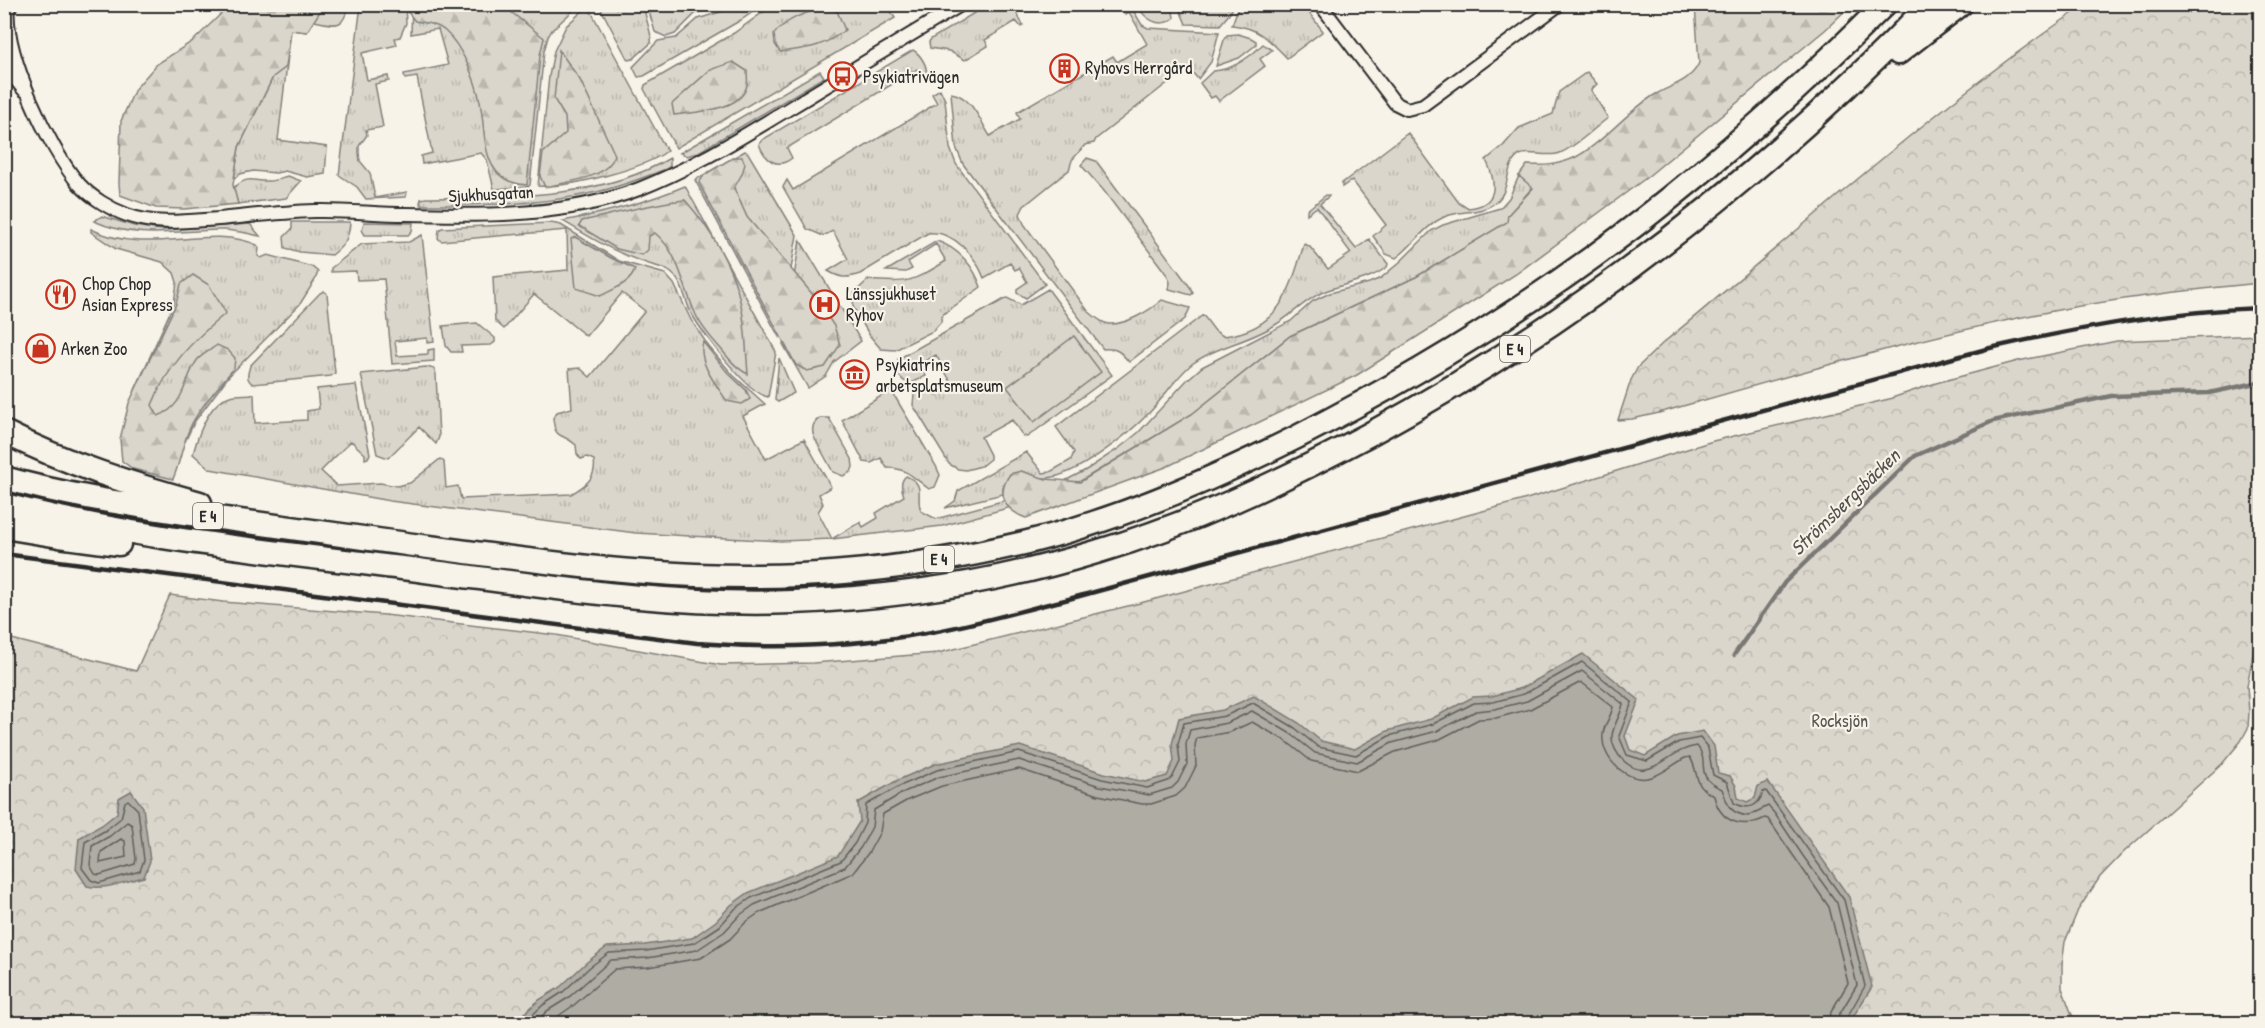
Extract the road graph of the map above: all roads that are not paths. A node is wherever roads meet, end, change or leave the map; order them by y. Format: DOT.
graph roads {
  1 [pos="962,4"];
  2 [pos="1320,4"];
  3 [pos="1560,4"];
  4 [pos="1886,4"];
  5 [pos="1930,4"];
  6 [pos="1961,4"];
  7 [pos="7,7"];
  8 [pos="4,65"];
  9 [pos="1843,92"];
  10 [pos="30,99"];
  11 [pos="4,432"];
  12 [pos="4,478"];
  13 [pos="4,505"];
  14 [pos="4,526"];
  15 [pos="303,530"];
  16 [pos="216,545"];
  1 -- 10 [label="street, Sjukhusgatan"];
  2 -- 3 [label="street"];
  4 -- 15 [label="highway, E 4"];
  5 -- 9 [label="highway, E 4"];
  6 -- 9 [label="highway"];
  7 -- 10 [label="street, Sjukhusgatan"];
  8 -- 10 [label="street, Sjukhusgatan"];
  9 -- 16 [label="highway, E 4"];
  11 -- 15 [label="highway"];
  12 -- 15 [label="highway, E 4"];
  13 -- 16 [label="highway, E 4"];
  14 -- 16 [label="highway"];
}
